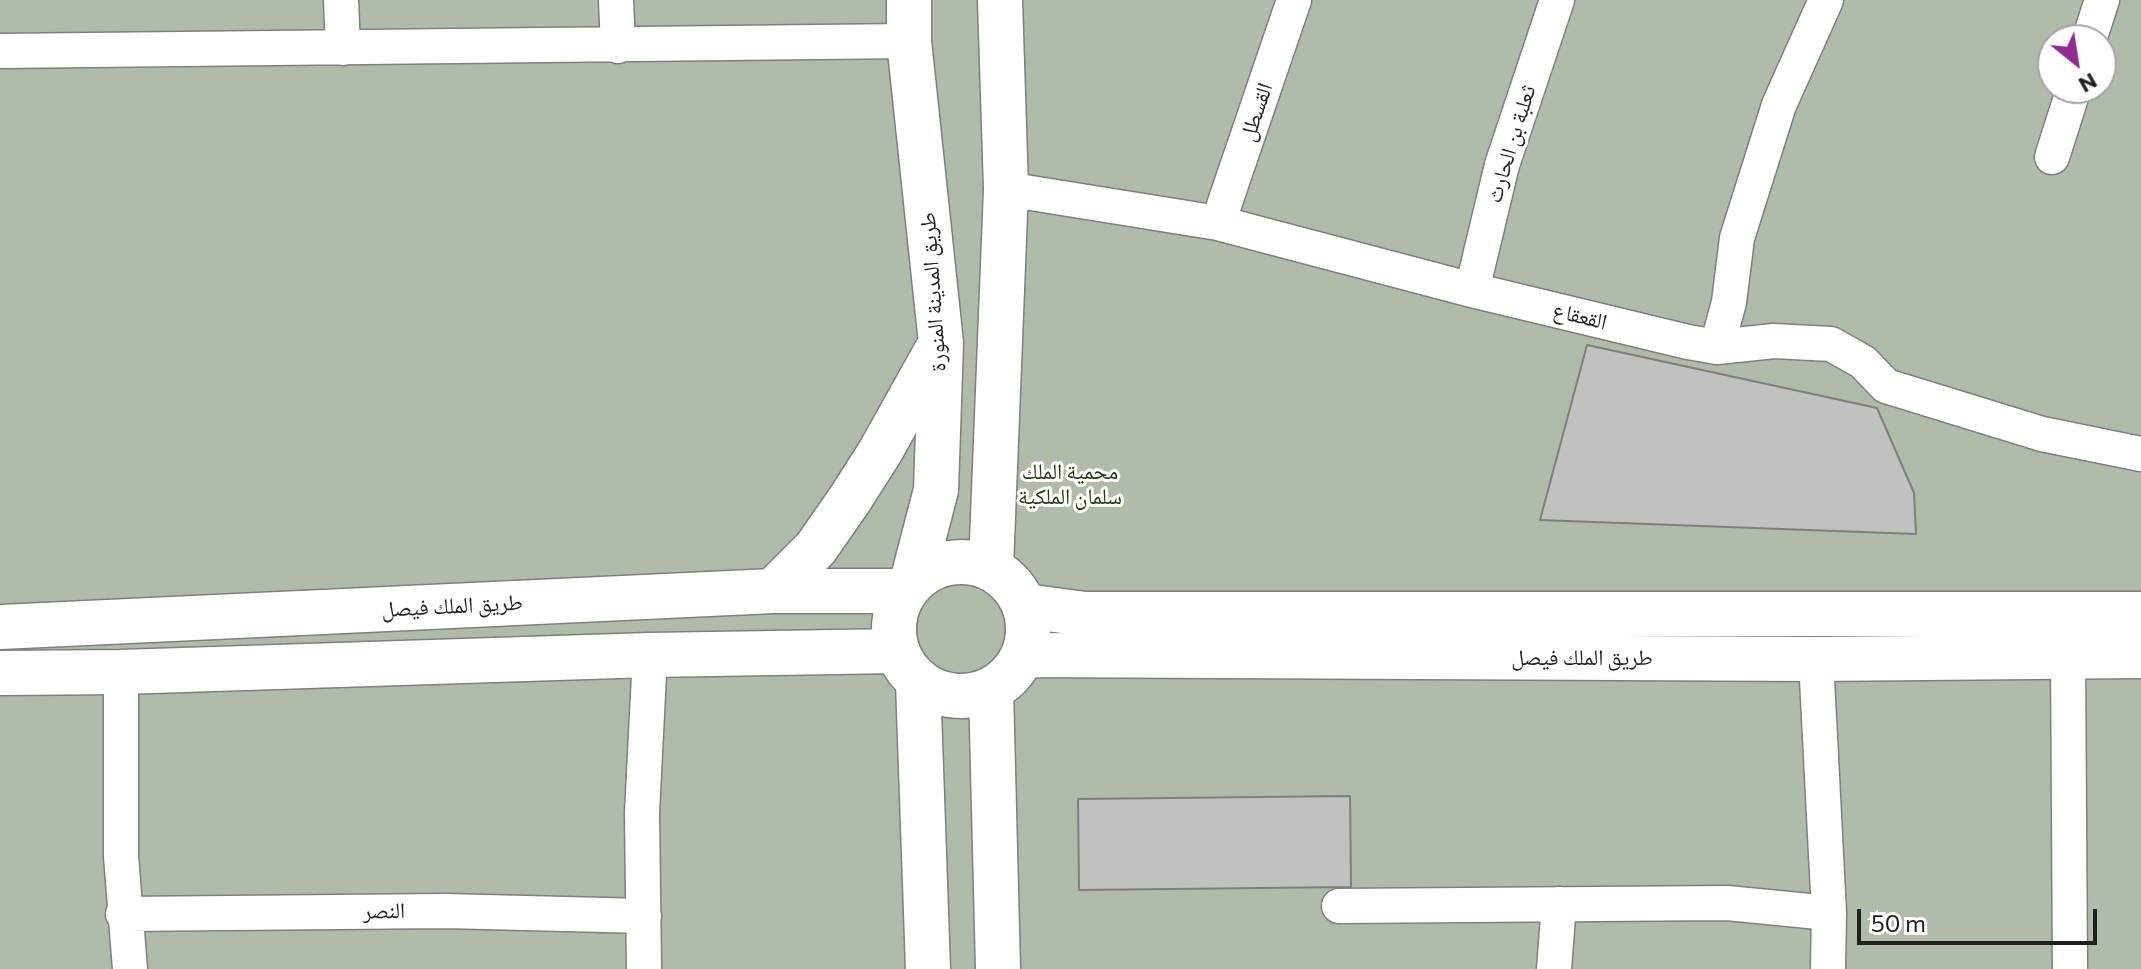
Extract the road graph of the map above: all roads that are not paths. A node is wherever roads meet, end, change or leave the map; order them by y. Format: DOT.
graph roads {
  1 [pos="341,0"];
  2 [pos="616,0"];
  3 [pos="1000,0"];
  4 [pos="1294,0"];
  5 [pos="1557,0"];
  6 [pos="1826,0"];
  7 [pos="2102,0"];
  8 [pos="909,20"];
  9 [pos="2094,24"];
  10 [pos="618,46"];
  11 [pos="343,48"];
  12 [pos="0,51"];
  13 [pos="2069,104"];
  14 [pos="2052,157"];
  15 [pos="1006,189"];
  16 [pos="1218,223"];
  17 [pos="1472,290"];
  18 [pos="941,343"];
  19 [pos="1717,347"];
  20 [pos="2141,454"];
  21 [pos="991,567"];
  22 [pos="908,586"];
  23 [pos="773,591"];
  24 [pos="1025,606"];
  25 [pos="2141,614"];
  26 [pos="0,627"];
  27 [pos="650,655"];
  28 [pos="1023,655"];
  29 [pos="2141,656"];
  30 [pos="2068,657"];
  31 [pos="1816,659"];
  32 [pos="907,666"];
  33 [pos="121,672"];
  34 [pos="0,673"];
  35 [pos="991,689"];
  36 [pos="1559,904"];
  37 [pos="1339,906"];
  38 [pos="1829,913"];
  39 [pos="123,914"];
  40 [pos="644,916"];
  41 [pos="130,969"];
  42 [pos="644,969"];
  43 [pos="928,969"];
  44 [pos="998,969"];
  45 [pos="1554,969"];
  46 [pos="1828,969"];
  47 [pos="2070,969"];
  1 -- 11 [label="street"];
  2 -- 10 [label="street"];
  3 -- 15 [label="main road"];
  4 -- 16 [label="street, القسطل"];
  5 -- 17 [label="street, ثعلبة بن الحارث"];
  6 -- 19 [label="street"];
  7 -- 9 [label="street"];
  8 -- 10 [label="street"];
  8 -- 18 [label="main road, طريق المدينة المنورة"];
  10 -- 11 [label="street"];
  11 -- 12 [label="street"];
  13 -- 14 [label="street"];
  15 -- 16 [label="street, القعقاع"];
  15 -- 21 [label="main road"];
  16 -- 17 [label="street, القعقاع"];
  17 -- 19 [label="street, القعقاع"];
  18 -- 22 [label="main road, طريق المدينة المنورة"];
  18 -- 23 [label="main road"];
  19 -- 20 [label="street, القعقاع"];
  21 -- 22 [label="main road"];
  21 -- 24 [label="main road"];
  22 -- 23 [label="main road, طريق الملك فيصل"];
  22 -- 32 [label="main road"];
  23 -- 26 [label="main road, طريق الملك فيصل"];
  24 -- 25 [label="main road, طريق الملك فيصل"];
  24 -- 28 [label="main road"];
  27 -- 32 [label="main road"];
  27 -- 33 [label="main road"];
  27 -- 40 [label="street"];
  28 -- 31 [label="main road, طريق الملك فيصل"];
  28 -- 35 [label="main road"];
  29 -- 30 [label="main road, طريق الملك فيصل"];
  30 -- 31 [label="main road, طريق الملك فيصل"];
  30 -- 47 [label="street"];
  31 -- 38 [label="street"];
  32 -- 35 [label="main road"];
  32 -- 43 [label="main road"];
  33 -- 34 [label="main road"];
  33 -- 39 [label="street"];
  35 -- 44 [label="main road"];
  36 -- 37 [label="street"];
  36 -- 38 [label="street"];
  36 -- 45 [label="street"];
  38 -- 46 [label="street"];
  39 -- 40 [label="street, النصر"];
  39 -- 41 [label="street"];
  40 -- 42 [label="street"];
}
